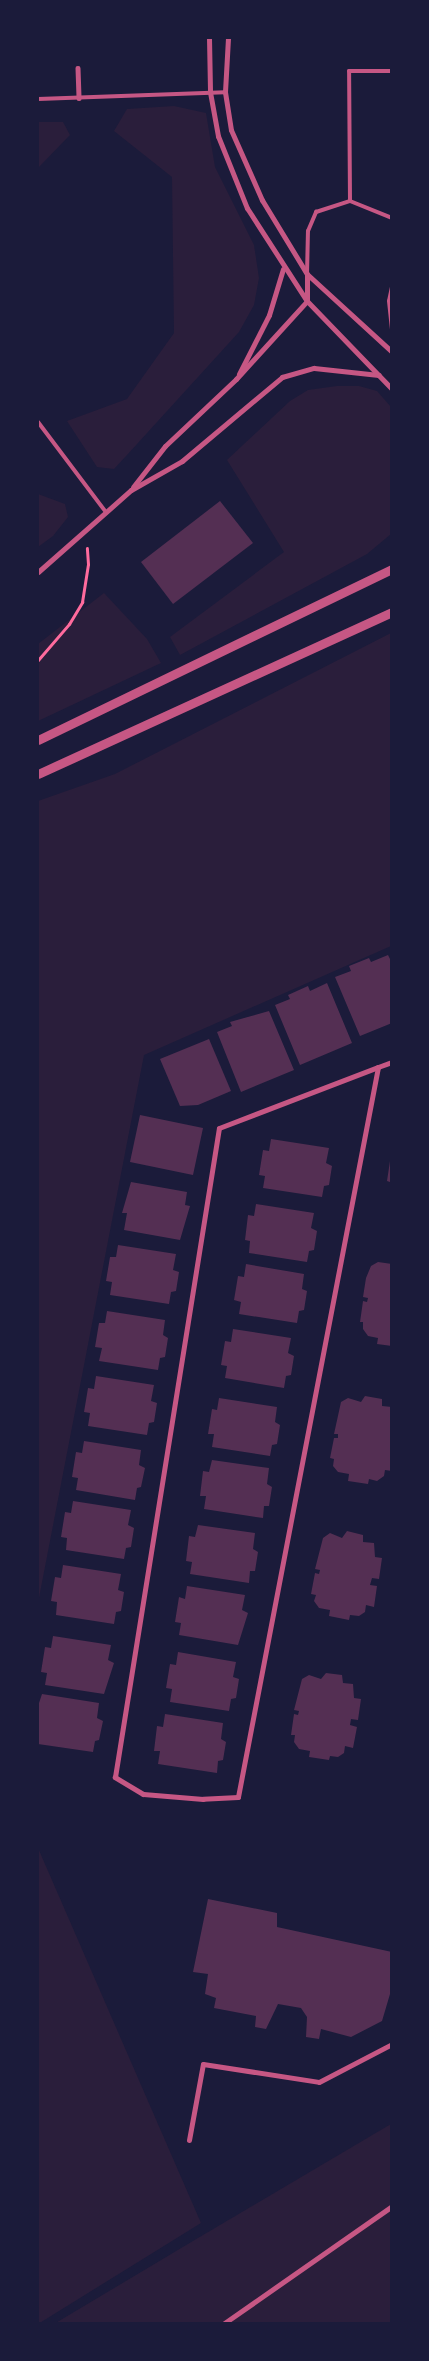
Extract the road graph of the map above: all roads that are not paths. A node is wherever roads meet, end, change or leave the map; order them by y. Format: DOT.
graph roads {
  1 [pos="209,38"];
  2 [pos="228,38"];
  3 [pos="78,68"];
  4 [pos="392,71"];
  5 [pos="210,92"];
  6 [pos="225,92"];
  7 [pos="79,98"];
  8 [pos="38,99"];
  9 [pos="350,201"];
  10 [pos="392,218"];
  11 [pos="283,269"];
  12 [pos="308,274"];
  13 [pos="392,287"];
  14 [pos="307,301"];
  15 [pos="392,330"];
  16 [pos="392,352"];
  17 [pos="379,375"];
  18 [pos="236,379"];
  19 [pos="392,389"];
  20 [pos="38,422"];
  21 [pos="131,490"];
  22 [pos="105,512"];
  23 [pos="391,569"];
  24 [pos="38,572"];
  25 [pos="392,612"];
  26 [pos="38,740"];
  27 [pos="38,776"];
  28 [pos="392,1062"];
  29 [pos="378,1067"];
  30 [pos="392,2044"];
  31 [pos="190,2140"];
  32 [pos="392,2206"];
  33 [pos="223,2324"];
  1 -- 5 [label="street"];
  2 -- 6 [label="street"];
  3 -- 7 [label="street"];
  4 -- 9 [label="lane"];
  5 -- 6 [label="lane"];
  5 -- 7 [label="lane"];
  5 -- 11 [label="street"];
  6 -- 12 [label="street"];
  7 -- 8 [label="lane"];
  9 -- 10 [label="lane"];
  9 -- 12 [label="lane"];
  11 -- 14 [label="street"];
  11 -- 18 [label="street"];
  12 -- 14 [label="street"];
  12 -- 16 [label="street"];
  13 -- 15 [label="lane"];
  14 -- 17 [label="street"];
  14 -- 18 [label="street"];
  17 -- 19 [label="street"];
  17 -- 21 [label="street"];
  18 -- 21 [label="street"];
  20 -- 22 [label="lane"];
  21 -- 22 [label="street"];
  22 -- 24 [label="street"];
  23 -- 26 [label="street"];
  25 -- 27 [label="street"];
  28 -- 29 [label="street"];
  29 -- 29 [label="street"];
  30 -- 31 [label="street"];
  32 -- 33 [label="street"];
}
